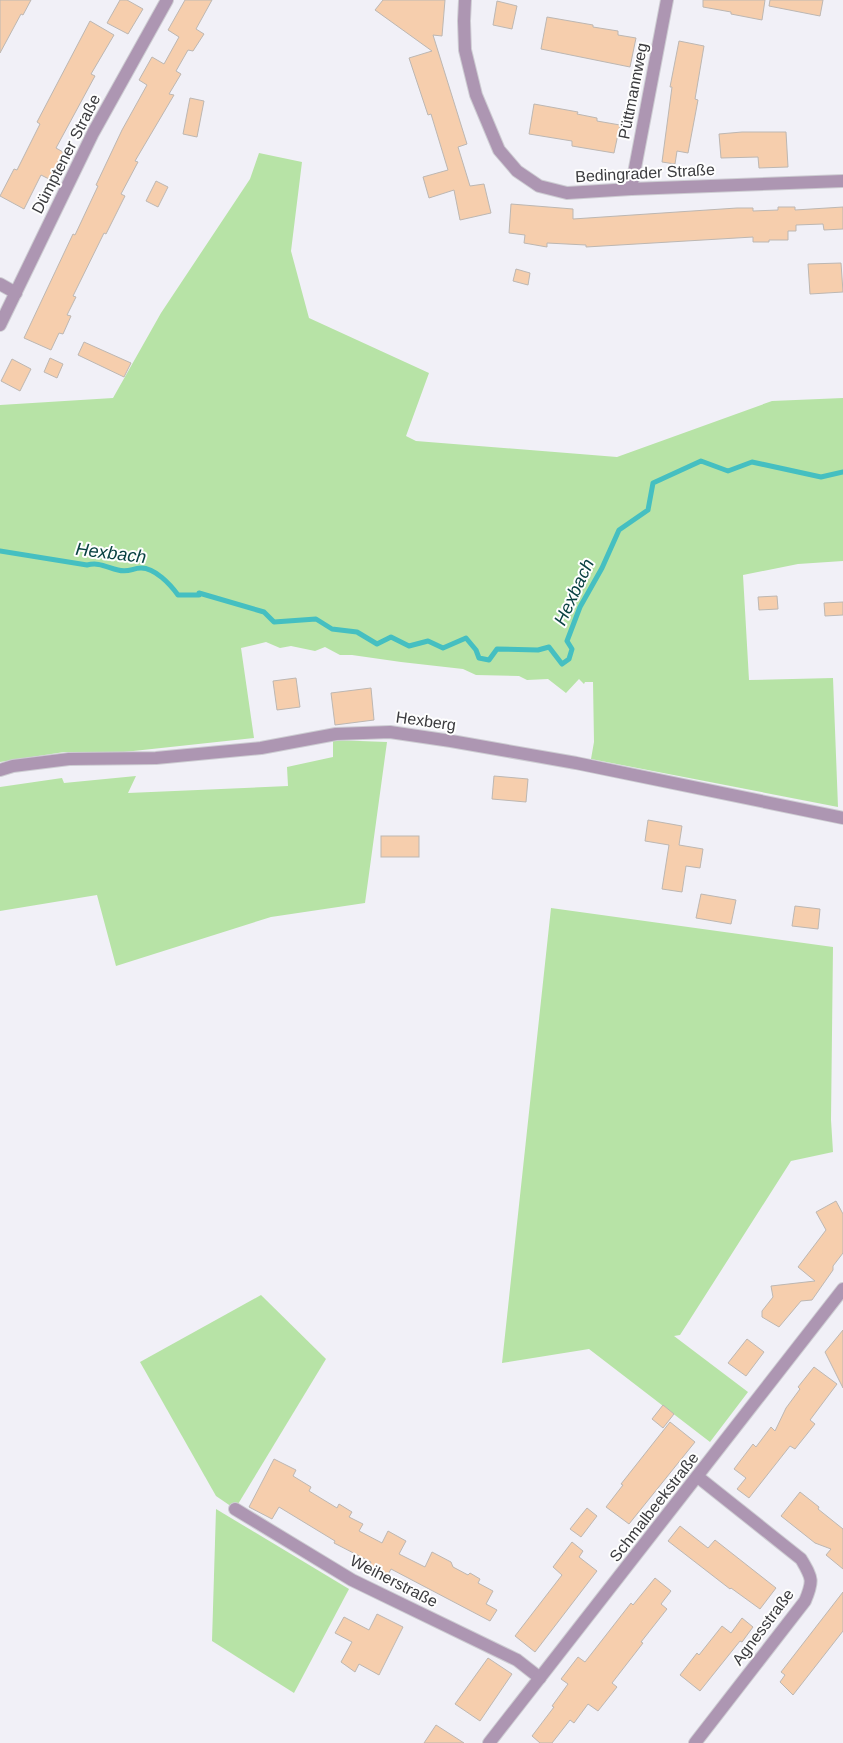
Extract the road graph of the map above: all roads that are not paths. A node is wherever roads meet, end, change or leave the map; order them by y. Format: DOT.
graph roads {
  1 [pos="167,0"];
  2 [pos="465,0"];
  3 [pos="667,0"];
  4 [pos="843,181"];
  5 [pos="631,189"];
  6 [pos="0,284"];
  7 [pos="16,292"];
  8 [pos="0,325"];
  9 [pos="0,770"];
  10 [pos="843,818"];
  11 [pos="843,1290"];
  12 [pos="698,1477"];
  13 [pos="235,1509"];
  14 [pos="540,1678"];
  15 [pos="489,1743"];
  16 [pos="694,1743"];
  1 -- 7 [label="street, Dümptener Straße"];
  2 -- 5 [label="street, Bedingrader Straße"];
  3 -- 5 [label="street, Püttmannweg"];
  4 -- 5 [label="street, Bedingrader Straße"];
  6 -- 7 [label="street"];
  7 -- 8 [label="street, Dümptener Straße"];
  9 -- 10 [label="street, Hexberg"];
  11 -- 12 [label="street, Schmalbeekstraße"];
  12 -- 14 [label="street, Schmalbeekstraße"];
  12 -- 16 [label="street, Agnesstraße"];
  13 -- 14 [label="street, Weiherstraße"];
  14 -- 15 [label="street, Schmalbeekstraße"];
}
